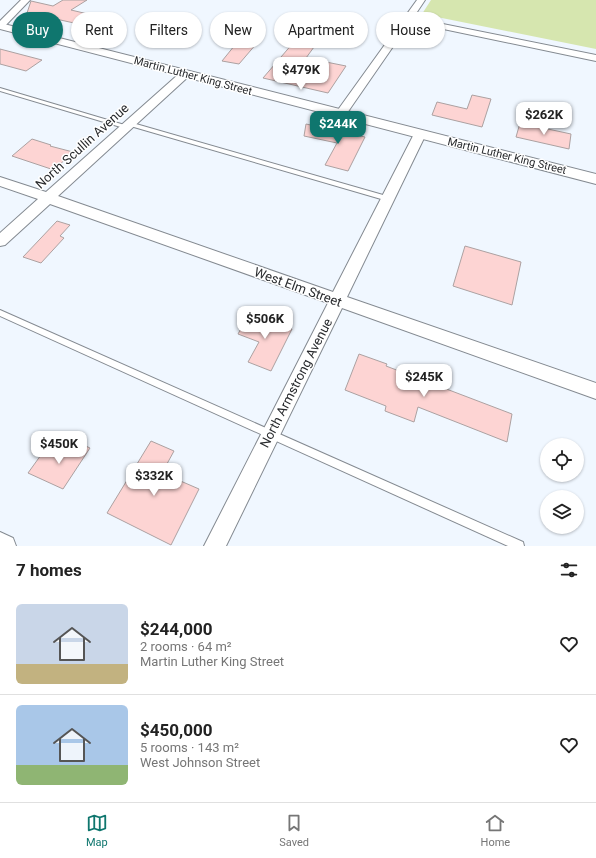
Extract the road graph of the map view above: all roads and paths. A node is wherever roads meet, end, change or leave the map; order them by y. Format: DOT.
graph roads {
  1 [pos="26,0"];
  2 [pos="421,0"];
  3 [pos="413,12"];
  4 [pos="0,26"];
  5 [pos="445,28"];
  6 [pos="387,48"];
  7 [pos="596,58"];
  8 [pos="185,74"];
  9 [pos="0,89"];
  10 [pos="341,114"];
  11 [pos="128,125"];
  12 [pos="420,134"];
  13 [pos="596,179"];
  14 [pos="0,181"];
  15 [pos="48,198"];
  16 [pos="388,198"];
  17 [pos="0,241"];
  18 [pos="337,301"];
  19 [pos="0,313"];
  20 [pos="596,391"];
  21 [pos="270,434"];
  22 [pos="0,543"];
  23 [pos="5,546"];
  24 [pos="215,546"];
  25 [pos="519,546"];
  1 -- 4 [label="street"];
  2 -- 3 [label="street"];
  4 -- 8 [label="street, Martin Luther King Street"];
  5 -- 7 [label="street"];
  6 -- 10 [label="street"];
  8 -- 10 [label="street, Martin Luther King Street"];
  8 -- 11 [label="street, North Scullin Avenue"];
  9 -- 11 [label="lane"];
  10 -- 12 [label="street, Martin Luther King Street"];
  11 -- 15 [label="street, North Scullin Avenue"];
  11 -- 16 [label="lane"];
  12 -- 13 [label="street, Martin Luther King Street"];
  12 -- 16 [label="street, North Armstrong Avenue"];
  14 -- 15 [label="street, West Elm Street"];
  15 -- 17 [label="street, North Scullin Avenue"];
  15 -- 18 [label="street, West Elm Street"];
  16 -- 18 [label="street, North Armstrong Avenue"];
  18 -- 20 [label="street, West Elm Street"];
  18 -- 21 [label="street, North Armstrong Avenue"];
  19 -- 21 [label="lane"];
  21 -- 24 [label="street, North Armstrong Avenue"];
  21 -- 25 [label="lane"];
  22 -- 23 [label="street"];
}
